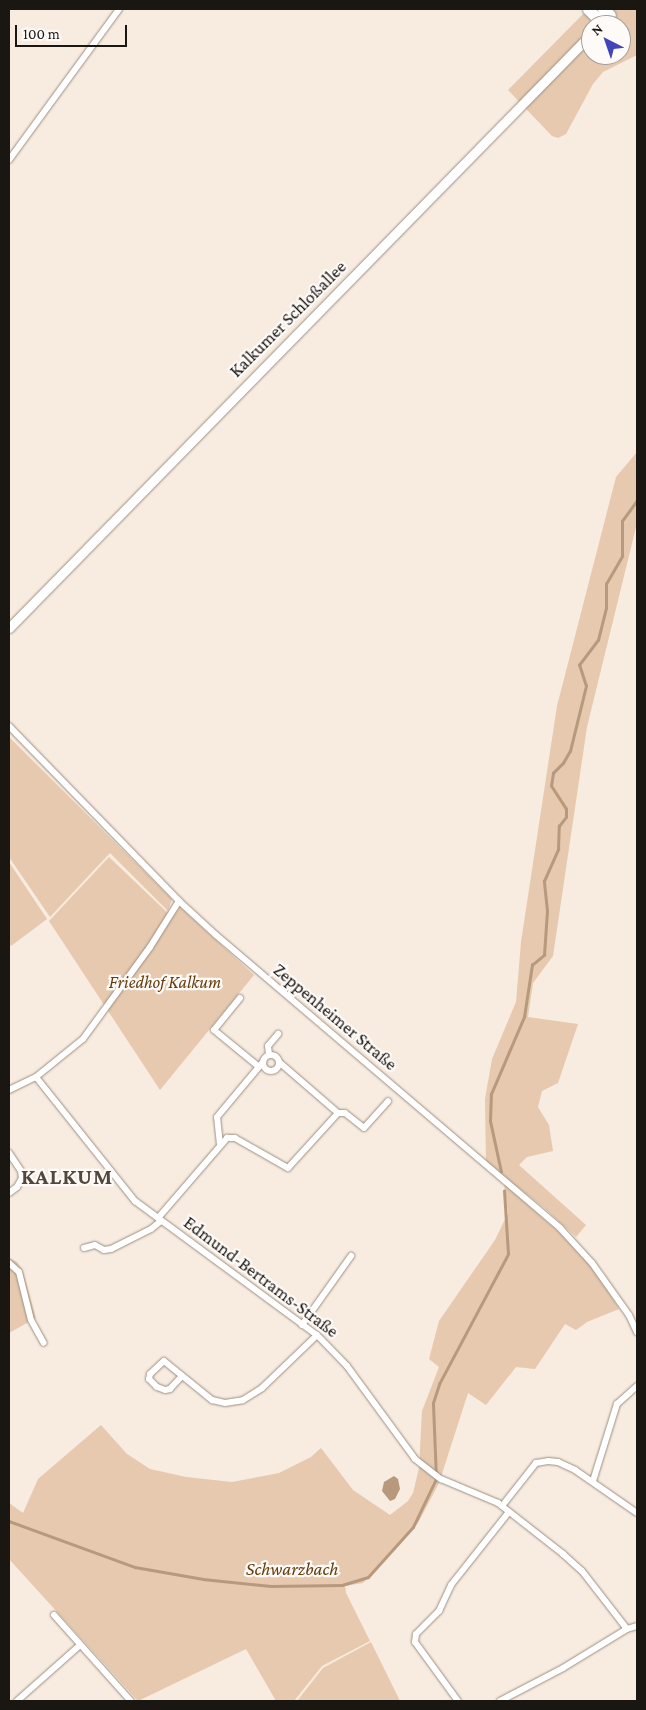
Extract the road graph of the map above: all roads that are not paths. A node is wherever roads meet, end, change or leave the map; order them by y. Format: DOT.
graph roads {
  1 [pos="119,9"];
  2 [pos="588,9"];
  3 [pos="603,15"];
  4 [pos="581,44"];
  5 [pos="9,160"];
  6 [pos="9,628"];
  7 [pos="9,726"];
  8 [pos="179,901"];
  9 [pos="240,998"];
  10 [pos="278,1034"];
  11 [pos="269,1055"];
  12 [pos="279,1062"];
  13 [pos="261,1064"];
  14 [pos="36,1077"];
  15 [pos="9,1090"];
  16 [pos="388,1101"];
  17 [pos="338,1113"];
  18 [pos="220,1145"];
  19 [pos="9,1153"];
  20 [pos="9,1193"];
  21 [pos="159,1219"];
  22 [pos="84,1248"];
  23 [pos="351,1256"];
  24 [pos="9,1264"];
  25 [pos="302,1325"];
  26 [pos="637,1332"];
  27 [pos="317,1335"];
  28 [pos="44,1343"];
  29 [pos="182,1376"];
  30 [pos="637,1386"];
  31 [pos="593,1481"];
  32 [pos="502,1506"];
  33 [pos="508,1513"];
  34 [pos="637,1513"];
  35 [pos="54,1616"];
  36 [pos="637,1626"];
  37 [pos="627,1629"];
  38 [pos="80,1645"];
  39 [pos="127,1700"];
  40 [pos="17,1701"];
  41 [pos="458,1701"];
  42 [pos="500,1701"];
  1 -- 5 [label="street"];
  2 -- 3 [label="highway"];
  4 -- 6 [label="main road, Kalkumer Schloßallee"];
  7 -- 8 [label="street, Zeppenheimer Straße"];
  8 -- 14 [label="street"];
  8 -- 26 [label="street, Zeppenheimer Straße"];
  9 -- 13 [label="street"];
  10 -- 11 [label="street"];
  11 -- 12 [label="street"];
  11 -- 13 [label="street"];
  12 -- 13 [label="street"];
  12 -- 17 [label="street"];
  13 -- 18 [label="street"];
  14 -- 15 [label="street"];
  14 -- 21 [label="street, Edmund-Bertrams-Straße"];
  16 -- 17 [label="street"];
  17 -- 18 [label="street"];
  18 -- 21 [label="street"];
  19 -- 20 [label="street"];
  21 -- 22 [label="street"];
  21 -- 25 [label="street, Edmund-Bertrams-Straße"];
  23 -- 25 [label="street"];
  24 -- 28 [label="street"];
  25 -- 27 [label="street, Edmund-Bertrams-Straße"];
  27 -- 29 [label="street"];
  27 -- 32 [label="street, Edmund-Bertrams-Straße"];
  29 -- 29 [label="street"];
  30 -- 31 [label="street"];
  31 -- 32 [label="street"];
  31 -- 34 [label="street"];
  32 -- 33 [label="street, Edmund-Bertrams-Straße"];
  33 -- 37 [label="street, Edmund-Bertrams-Straße"];
  33 -- 41 [label="street"];
  35 -- 38 [label="street"];
  36 -- 37 [label="street"];
  37 -- 42 [label="street"];
  38 -- 39 [label="street"];
  38 -- 40 [label="street"];
}
